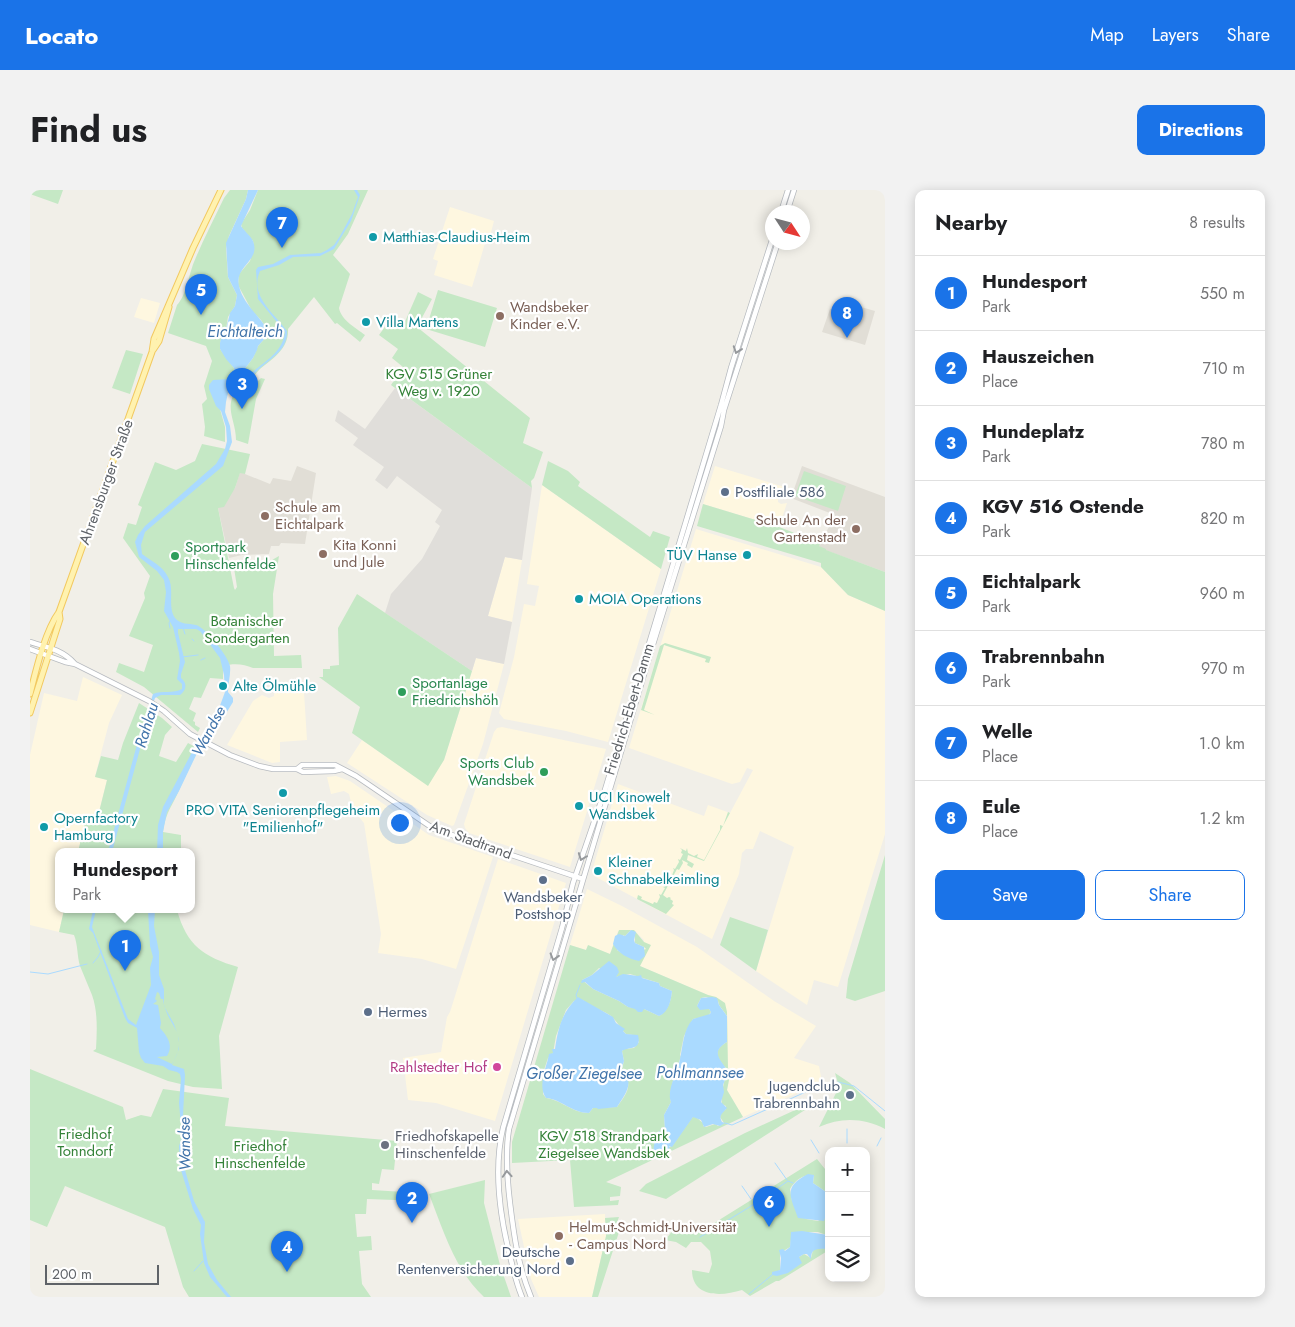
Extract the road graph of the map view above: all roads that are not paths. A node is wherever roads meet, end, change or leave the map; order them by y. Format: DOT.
graph roads {
  1 [pos="221,190"];
  2 [pos="788,190"];
  3 [pos="794,190"];
  4 [pos="783,205"];
  5 [pos="789,205"];
  6 [pos="769,250"];
  7 [pos="775,250"];
  8 [pos="59,612"];
  9 [pos="30,642"];
  10 [pos="44,646"];
  11 [pos="51,648"];
  12 [pos="30,649"];
  13 [pos="42,653"];
  14 [pos="48,655"];
  15 [pos="75,664"];
  16 [pos="30,694"];
  17 [pos="30,713"];
  18 [pos="297,769"];
  19 [pos="342,770"];
  20 [pos="575,876"];
  21 [pos="583,879"];
  22 [pos="522,1297"];
  23 [pos="531,1297"];
  1 -- 8 [label="main road, Ahrensburger Straße"];
  2 -- 4 [label="main road"];
  3 -- 5 [label="main road"];
  6 -- 20 [label="main road, Friedrich-Ebert-Damm, one-way"];
  7 -- 21 [label="main road, Friedrich-Ebert-Damm"];
  8 -- 10 [label="main road, Ahrensburger Straße"];
  8 -- 11 [label="main road, Ahrensburger Straße"];
  9 -- 10 [label="main road"];
  10 -- 11 [label="main road"];
  10 -- 13 [label="main road, Ahrensburger Straße"];
  11 -- 14 [label="main road, Ahrensburger Straße"];
  11 -- 15 [label="main road"];
  12 -- 13 [label="main road"];
  13 -- 14 [label="main road"];
  13 -- 16 [label="main road, Ahrensburger Straße"];
  14 -- 15 [label="main road"];
  14 -- 17 [label="main road, Ahrensburger Straße"];
  15 -- 18 [label="main road"];
  18 -- 19 [label="main road"];
  18 -- 19 [label="main road, Am Stadtrand"];
  19 -- 20 [label="main road, Am Stadtrand"];
  20 -- 21 [label="main road, Am Stadtrand"];
  20 -- 22 [label="main road, Friedrich-Ebert-Damm, one-way"];
  23 -- 21 [label="main road, Friedrich-Ebert-Damm, one-way"];
}
